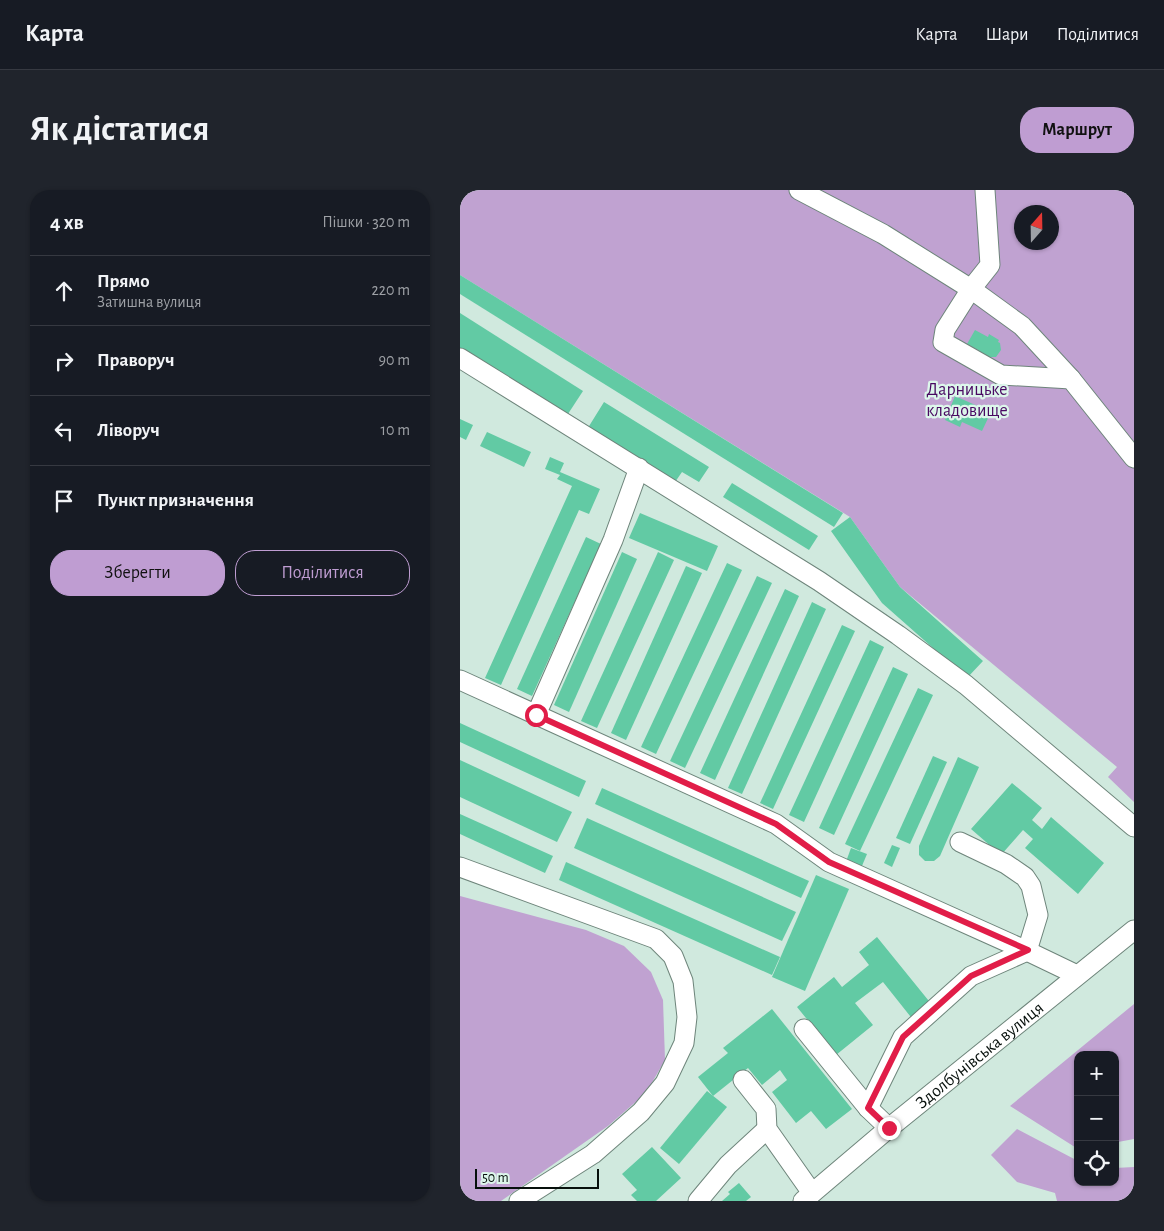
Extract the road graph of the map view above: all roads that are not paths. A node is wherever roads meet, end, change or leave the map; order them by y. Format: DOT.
graph roads {
  1 [pos="799,190"];
  2 [pos="985,190"];
  3 [pos="971,289"];
  4 [pos="460,358"];
  5 [pos="1071,379"];
  6 [pos="1134,458"];
  7 [pos="639,468"];
  8 [pos="460,680"];
  9 [pos="536,715"];
  10 [pos="1134,827"];
  11 [pos="960,842"];
  12 [pos="460,867"];
  13 [pos="1134,930"];
  14 [pos="1028,950"];
  15 [pos="1077,974"];
  16 [pos="804,1029"];
  17 [pos="743,1080"];
  18 [pos="868,1108"];
  19 [pos="889,1128"];
  20 [pos="767,1130"];
  21 [pos="808,1197"];
  22 [pos="519,1201"];
  23 [pos="698,1201"];
  1 -- 3 [label="street"];
  2 -- 3 [label="street"];
  3 -- 5 [label="street"];
  3 -- 5 [label="street"];
  4 -- 7 [label="street"];
  5 -- 6 [label="street"];
  7 -- 9 [label="street"];
  7 -- 10 [label="street"];
  8 -- 9 [label="street"];
  9 -- 14 [label="street"];
  11 -- 14 [label="street"];
  12 -- 22 [label="street"];
  13 -- 15 [label="street, Здолбунівська вулиця"];
  14 -- 15 [label="street"];
  14 -- 18 [label="street"];
  15 -- 19 [label="street, Здолбунівська вулиця"];
  16 -- 18 [label="street"];
  17 -- 20 [label="street"];
  18 -- 19 [label="street"];
  19 -- 21 [label="street, Здолбунівська вулиця"];
  20 -- 21 [label="street"];
  20 -- 23 [label="street"];
}
